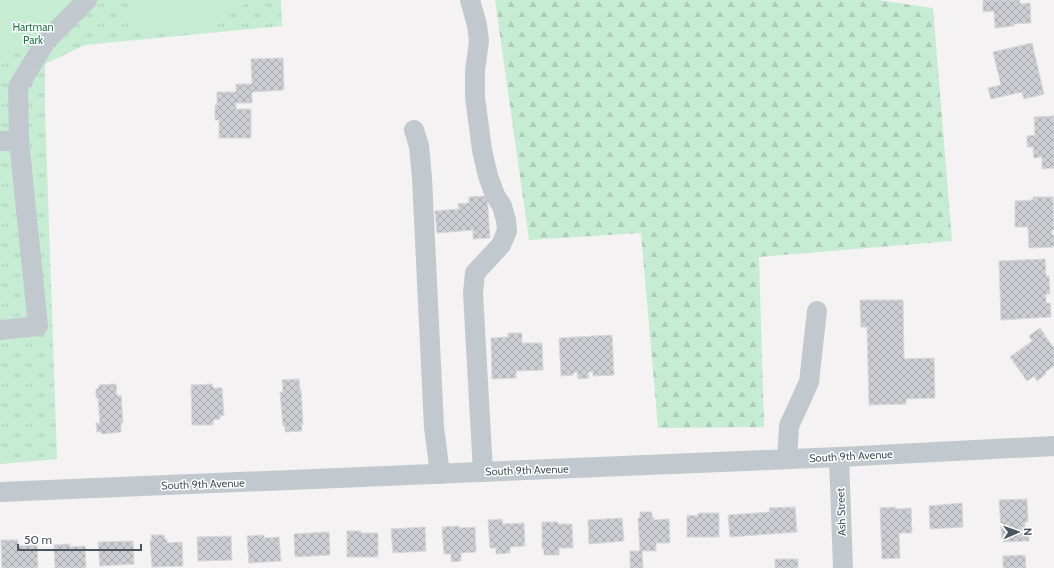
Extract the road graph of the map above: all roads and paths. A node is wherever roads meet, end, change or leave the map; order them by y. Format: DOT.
graph roads {
  1 [pos="87,0"];
  2 [pos="470,0"];
  3 [pos="414,130"];
  4 [pos="9,141"];
  5 [pos="817,311"];
  6 [pos="0,330"];
  7 [pos="1054,446"];
  8 [pos="839,457"];
  9 [pos="787,459"];
  10 [pos="483,472"];
  11 [pos="440,474"];
  12 [pos="0,492"];
  13 [pos="843,568"];
  1 -- 4 [label="street"];
  2 -- 10 [label="street"];
  3 -- 11 [label="street"];
  4 -- 6 [label="street"];
  5 -- 9 [label="street"];
  7 -- 8 [label="street, South 9th Avenue"];
  8 -- 9 [label="street, South 9th Avenue"];
  8 -- 13 [label="street, Ash Street"];
  9 -- 10 [label="street, South 9th Avenue"];
  10 -- 11 [label="street, South 9th Avenue"];
  11 -- 12 [label="street, South 9th Avenue"];
}
